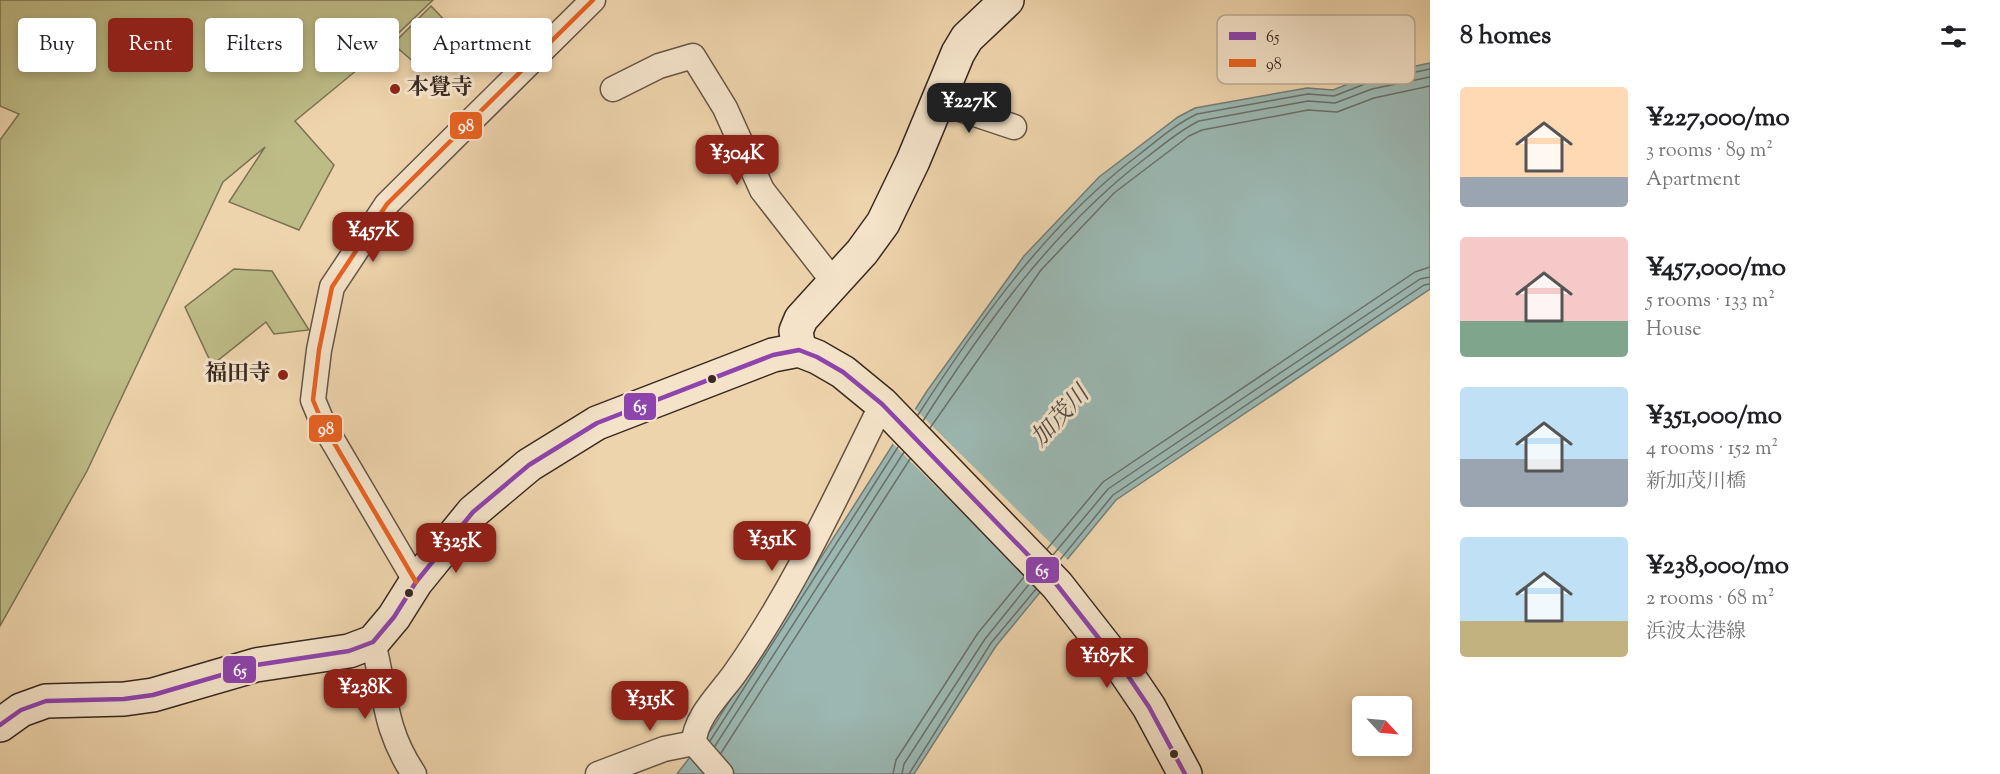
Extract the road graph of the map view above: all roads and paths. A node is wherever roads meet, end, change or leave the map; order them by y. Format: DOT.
graph roads {
  1 [pos="593,0"];
  2 [pos="1007,0"];
  3 [pos="614,89"];
  4 [pos="936,101"];
  5 [pos="1014,127"];
  6 [pos="833,281"];
  7 [pos="799,350"];
  8 [pos="887,409"];
  9 [pos="416,582"];
  10 [pos="373,642"];
  11 [pos="0,725"];
  12 [pos="694,744"];
  13 [pos="414,774"];
  14 [pos="598,774"];
  15 [pos="721,774"];
  16 [pos="1185,774"];
  1 -- 9 [label="street"];
  2 -- 4 [label="main road"];
  3 -- 6 [label="street"];
  4 -- 5 [label="street"];
  4 -- 6 [label="main road"];
  6 -- 7 [label="main road"];
  7 -- 8 [label="main road"];
  7 -- 9 [label="main road"];
  8 -- 12 [label="street"];
  8 -- 16 [label="main road"];
  9 -- 10 [label="main road"];
  10 -- 11 [label="main road"];
  10 -- 13 [label="street"];
  12 -- 14 [label="street"];
  12 -- 15 [label="street"];
}
